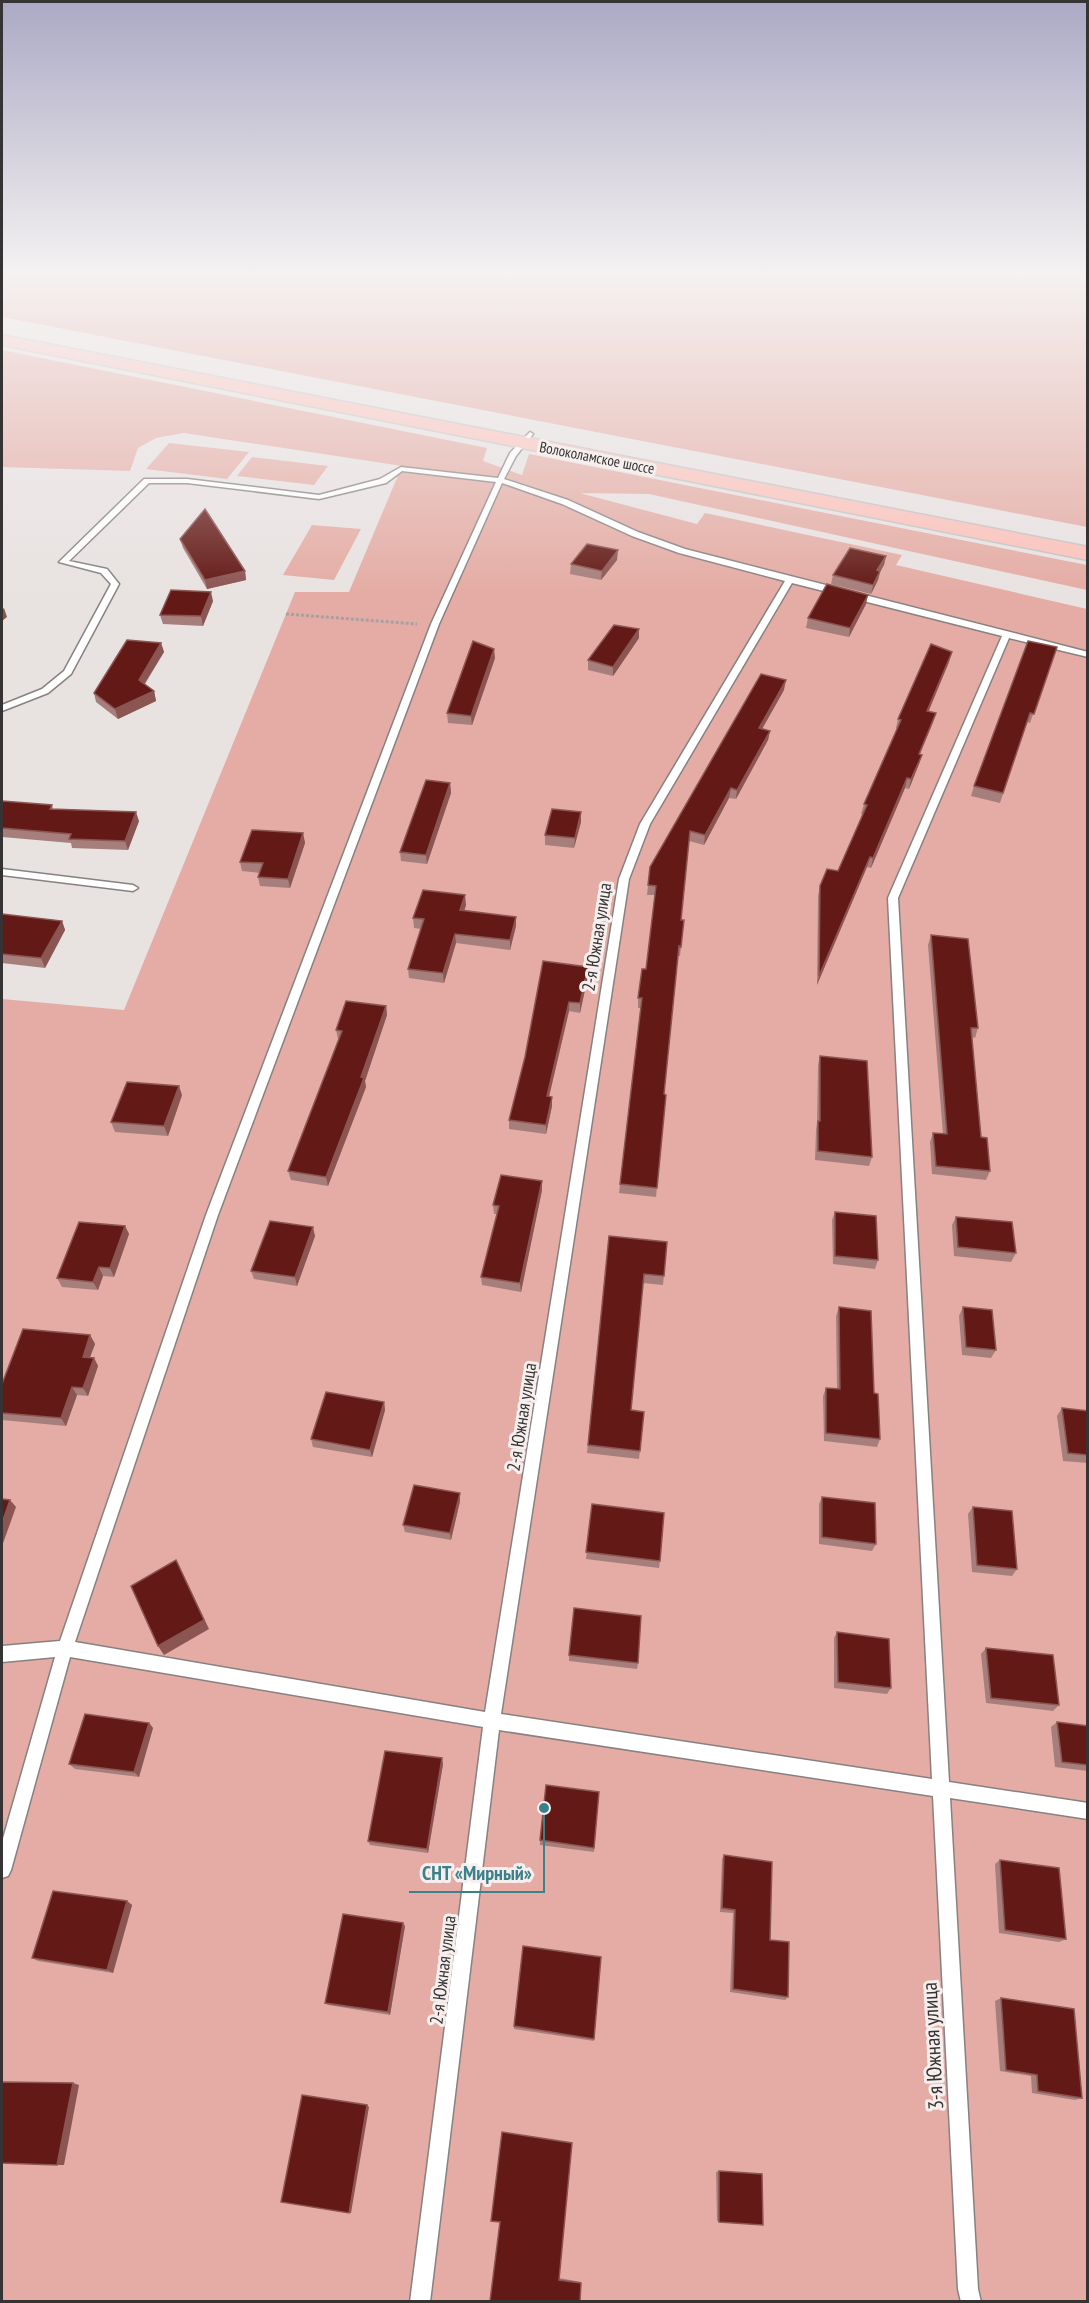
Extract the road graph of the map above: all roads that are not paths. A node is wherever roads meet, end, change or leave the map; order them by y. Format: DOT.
graph roads {
  1 [pos="211,379"];
  2 [pos="240,379"];
  3 [pos="526,439"];
  4 [pos="500,480"];
  5 [pos="1088,543"];
  6 [pos="1088,554"];
  7 [pos="790,580"];
  8 [pos="1006,636"];
  9 [pos="1088,655"];
  10 [pos="2,708"];
  11 [pos="2,872"];
  12 [pos="134,888"];
  13 [pos="65,1648"];
  14 [pos="2,1654"];
  15 [pos="492,1721"];
  16 [pos="941,1789"];
  17 [pos="1088,1811"];
  18 [pos="2,1870"];
  19 [pos="420,2301"];
  20 [pos="971,2301"];
  1 -- 3 [label="main road, Волоколамское шоссе"];
  2 -- 3 [label="main road, Волоколамское шоссе"];
  3 -- 4 [label="lane"];
  3 -- 5 [label="main road, Волоколамское шоссе"];
  3 -- 6 [label="main road, Волоколамское шоссе"];
  4 -- 7 [label="lane"];
  4 -- 10 [label="lane"];
  4 -- 13 [label="lane"];
  7 -- 8 [label="lane"];
  7 -- 15 [label="lane, 2-я Южная улица"];
  8 -- 9 [label="lane"];
  8 -- 16 [label="lane, 3-я Южная улица"];
  11 -- 12 [label="lane"];
  13 -- 14 [label="lane"];
  13 -- 15 [label="lane"];
  13 -- 18 [label="lane"];
  15 -- 16 [label="lane"];
  15 -- 19 [label="lane, 2-я Южная улица"];
  16 -- 17 [label="lane"];
  16 -- 20 [label="lane, 3-я Южная улица"];
}
